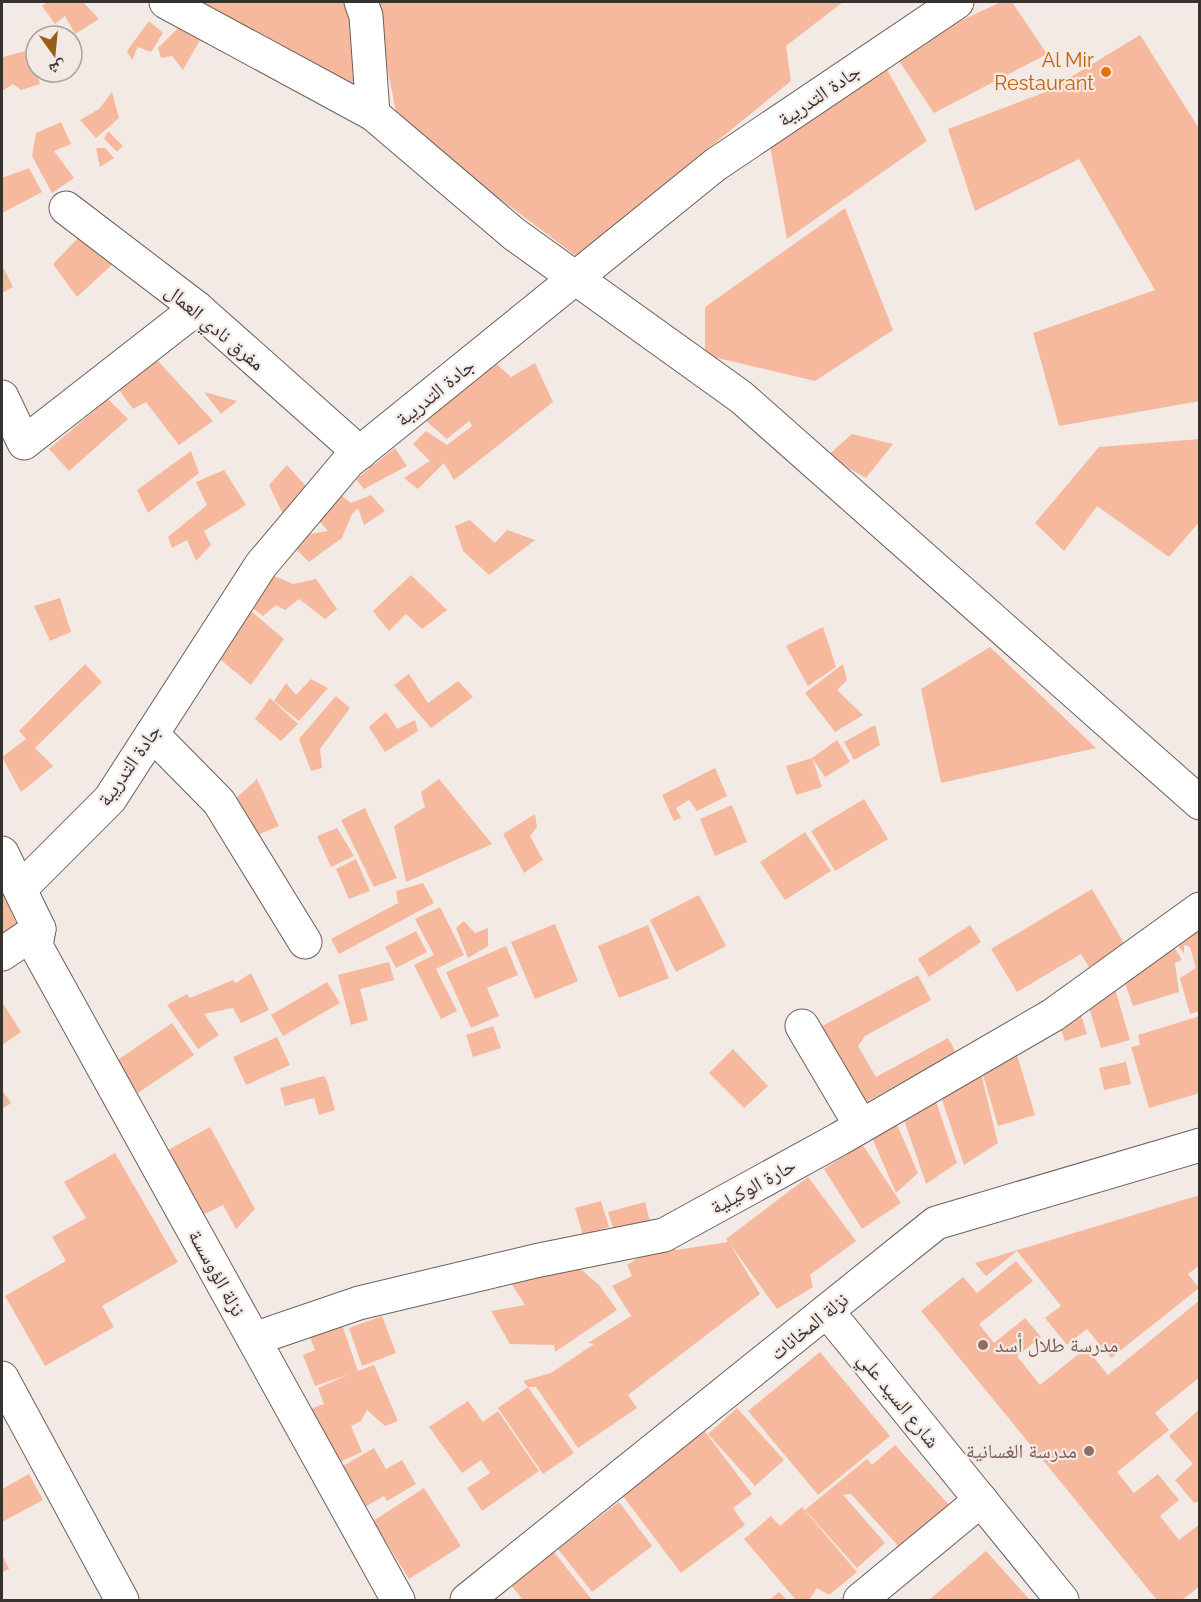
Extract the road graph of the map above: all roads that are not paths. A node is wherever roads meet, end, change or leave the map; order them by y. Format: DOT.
graph roads {
  1 [pos="166,2"];
  2 [pos="361,2"];
  3 [pos="957,2"];
  4 [pos="373,114"];
  5 [pos="66,208"];
  6 [pos="575,278"];
  7 [pos="197,308"];
  8 [pos="2,397"];
  9 [pos="360,453"];
  10 [pos="152,734"];
  11 [pos="1200,803"];
  12 [pos="2,853"];
  13 [pos="20,889"];
  14 [pos="1200,909"];
  15 [pos="38,938"];
  16 [pos="305,942"];
  17 [pos="2,954"];
  18 [pos="802,1026"];
  19 [pos="861,1126"];
  20 [pos="1200,1145"];
  21 [pos="827,1311"];
  22 [pos="254,1339"];
  23 [pos="2,1378"];
  24 [pos="981,1500"];
  25 [pos="122,1600"];
  26 [pos="398,1600"];
  27 [pos="467,1600"];
  28 [pos="860,1600"];
  29 [pos="1062,1600"];
  1 -- 4 [label="street"];
  2 -- 4 [label="street"];
  3 -- 6 [label="street, جادة التدريبة"];
  4 -- 6 [label="street"];
  5 -- 7 [label="street, مفرق نادي العمال"];
  6 -- 9 [label="street, جادة التدريبة"];
  6 -- 11 [label="street"];
  7 -- 8 [label="street"];
  7 -- 9 [label="street, مفرق نادي العمال"];
  9 -- 10 [label="street, جادة التدريبة"];
  10 -- 13 [label="street, جادة التدريبة"];
  10 -- 16 [label="street"];
  12 -- 13 [label="street, نزلة الؤوسسة"];
  13 -- 15 [label="street, نزلة الؤوسسة"];
  14 -- 19 [label="street, حارة الوكيلية"];
  15 -- 17 [label="street"];
  15 -- 22 [label="street, نزلة الؤوسسة"];
  18 -- 19 [label="street"];
  19 -- 22 [label="street, حارة الوكيلية"];
  20 -- 21 [label="street, نزلة المخانات"];
  21 -- 24 [label="street, شارع السيد علي"];
  21 -- 27 [label="street, نزلة المخانات"];
  22 -- 26 [label="street, نزلة الؤوسسة"];
  23 -- 25 [label="street"];
  24 -- 28 [label="street"];
  24 -- 29 [label="street, شارع السيد علي"];
}
